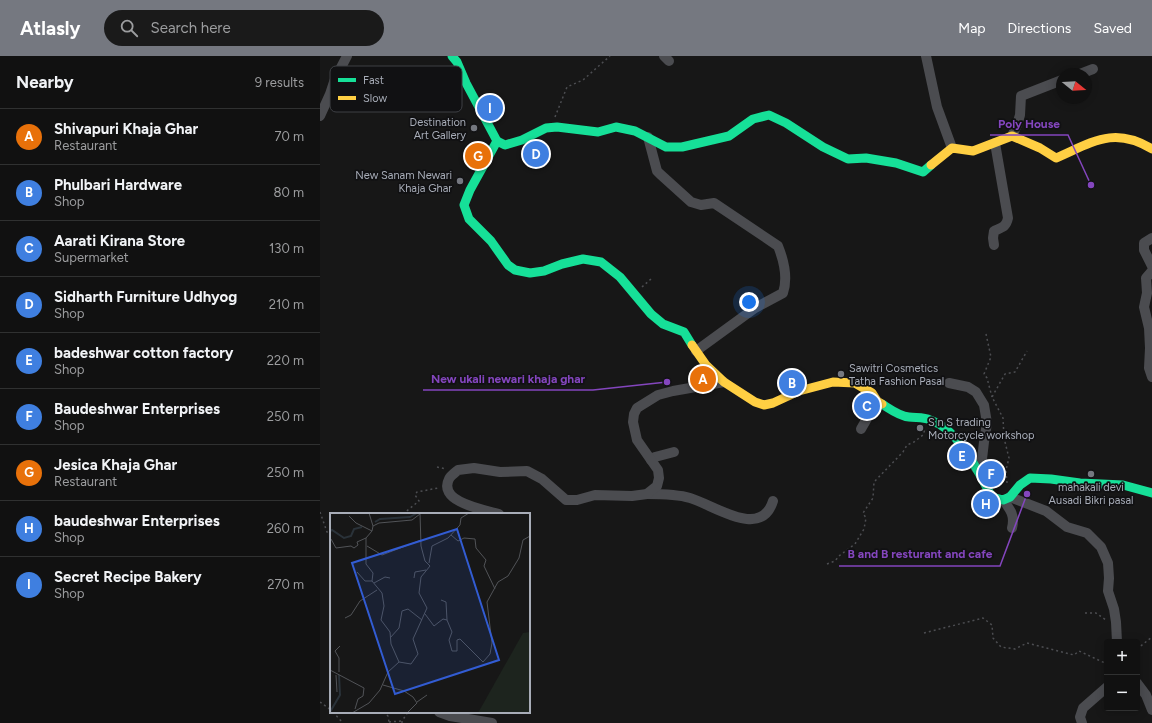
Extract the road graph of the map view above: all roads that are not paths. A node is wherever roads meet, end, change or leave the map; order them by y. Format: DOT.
graph roads {
  1 [pos="347,56"];
  2 [pos="452,56"];
  3 [pos="926,56"];
  4 [pos="342,66"];
  5 [pos="459,66"];
  6 [pos="462,74"];
  7 [pos="1056,82"];
  8 [pos="330,94"];
  9 [pos="320,116"];
  10 [pos="1012,136"];
  11 [pos="648,137"];
  12 [pos="497,141"];
  13 [pos="995,143"];
  14 [pos="952,148"];
  15 [pos="1152,149"];
  16 [pos="1152,238"];
  17 [pos="994,245"];
  18 [pos="1152,266"];
  19 [pos="1152,271"];
  20 [pos="696,351"];
  21 [pos="1152,377"];
  22 [pos="724,382"];
  23 [pos="949,383"];
  24 [pos="877,401"];
  25 [pos="861,430"];
  26 [pos="674,452"];
  27 [pos="651,460"];
  28 [pos="976,468"];
  29 [pos="1152,493"];
  30 [pos="647,494"];
  31 [pos="1008,497"];
  32 [pos="772,502"];
  33 [pos="495,513"];
  34 [pos="1012,528"];
  35 [pos="1117,639"];
  36 [pos="1140,687"];
  37 [pos="1104,690"];
  38 [pos="1152,710"];
  39 [pos="442,713"];
  40 [pos="492,723"];
  41 [pos="1082,723"];
  1 -- 4 [label="street"];
  2 -- 5 [label="street"];
  3 -- 14 [label="street"];
  6 -- 12 [label="street"];
  7 -- 10 [label="street"];
  8 -- 9 [label="street"];
  10 -- 13 [label="street"];
  10 -- 15 [label="street"];
  11 -- 12 [label="street"];
  11 -- 14 [label="street"];
  11 -- 20 [label="street"];
  12 -- 20 [label="street"];
  13 -- 14 [label="street"];
  13 -- 17 [label="street"];
  16 -- 18 [label="street"];
  19 -- 21 [label="street"];
  20 -- 22 [label="street"];
  22 -- 24 [label="street"];
  22 -- 27 [label="street"];
  23 -- 28 [label="street"];
  24 -- 25 [label="street"];
  24 -- 28 [label="street"];
  26 -- 27 [label="street"];
  27 -- 30 [label="street"];
  28 -- 31 [label="street"];
  29 -- 31 [label="street"];
  30 -- 32 [label="street"];
  30 -- 33 [label="street"];
  31 -- 34 [label="street"];
  31 -- 35 [label="street"];
  36 -- 38 [label="street"];
  37 -- 41 [label="street"];
  39 -- 40 [label="street"];
}
